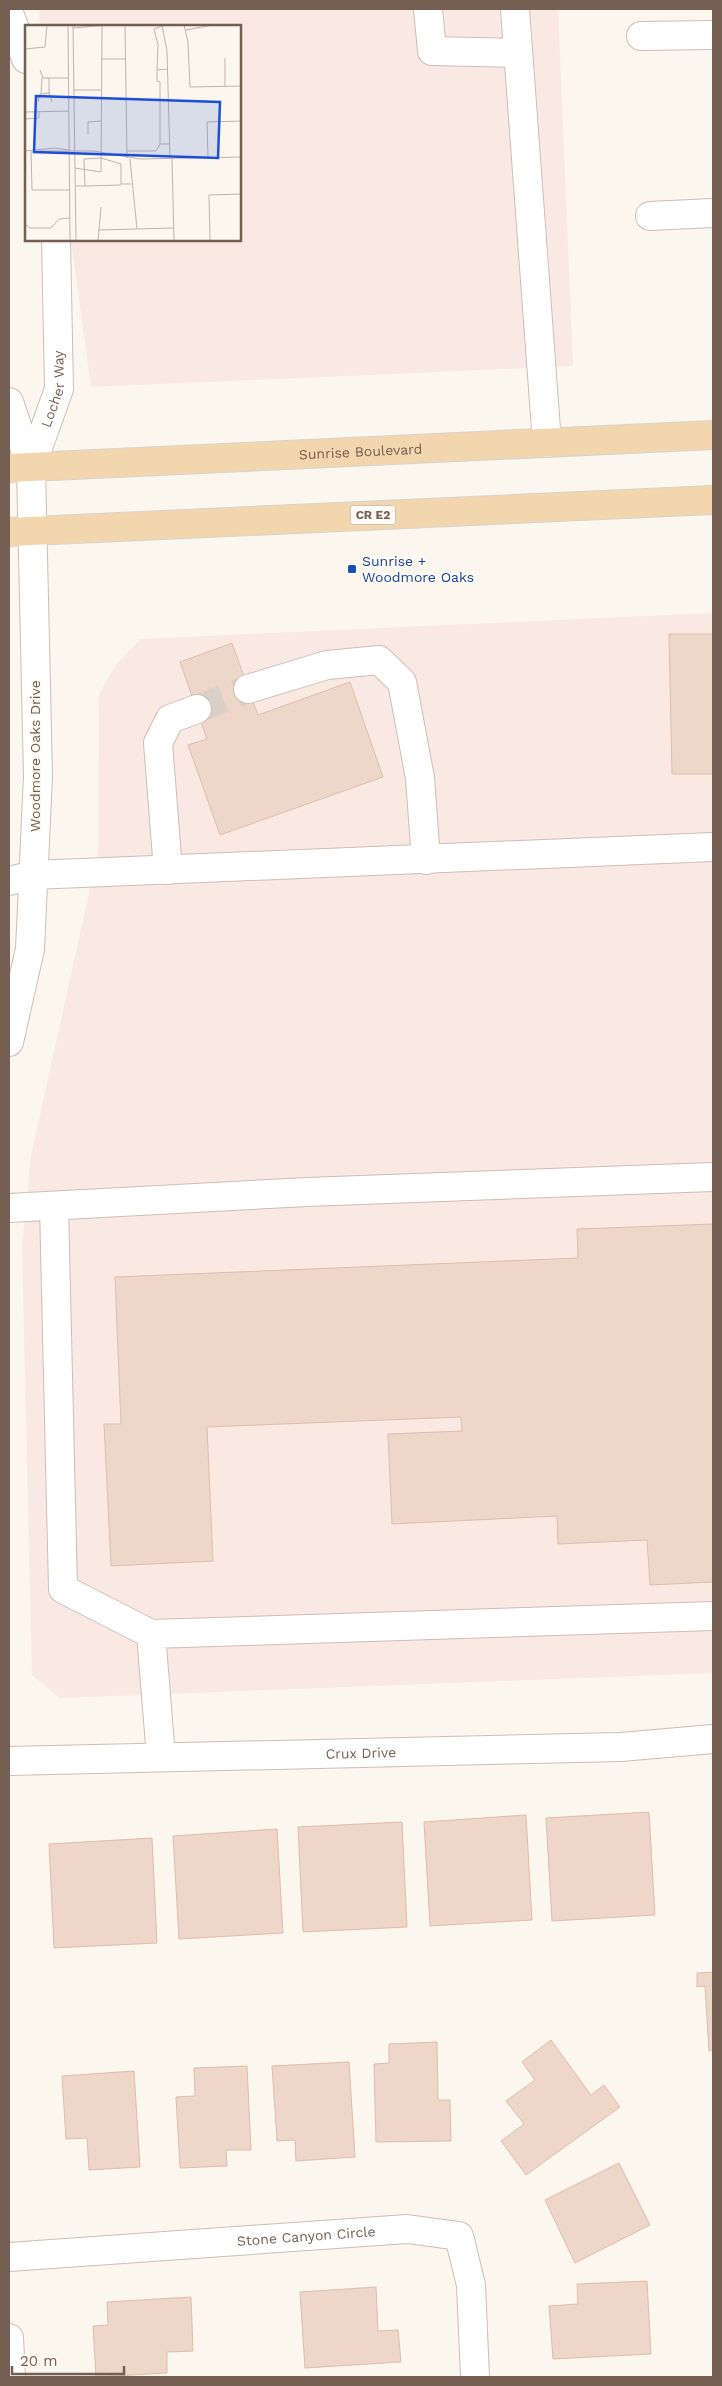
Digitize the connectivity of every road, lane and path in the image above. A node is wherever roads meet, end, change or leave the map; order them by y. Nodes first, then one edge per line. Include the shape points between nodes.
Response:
1 (428, 9) edge
2 (515, 9) edge
3 (9, 13) edge
4 (713, 35) edge
5 (641, 36) dead end
6 (518, 53) junction
7 (25, 56) edge
8 (713, 213) edge
9 (650, 216) dead end
10 (56, 241) edge
11 (9, 402) edge
12 (713, 435) edge
13 (547, 443) junction
14 (20, 467) edge
15 (713, 500) edge
16 (21, 531) edge
17 (248, 689) tunnel mouth
18 (196, 710) tunnel mouth
19 (713, 847) edge
20 (426, 860) junction
21 (168, 870) junction
22 (21, 878) edge
23 (9, 1042) edge
24 (713, 1177) edge
25 (54, 1206) junction
26 (9, 1208) edge
27 (713, 1616) edge
28 (151, 1634) junction
29 (713, 1739) edge
30 (162, 1757) junction
31 (9, 1761) edge
32 (9, 2256) edge
33 (9, 2338) edge
34 (11, 2377) edge
35 (476, 2377) edge

1 - 6 street via 432,51
2 - 6 street
3 - 7 street
4 - 5 street
6 - 13 street
8 - 9 street
10 - 14 street, Locher Way via 59,389
11 - 14 street, Locher Way
12 - 13 main road, Sunrise Boulevard
13 - 14 main road, Sunrise Boulevard
14 - 16 street, Woodmore Oaks Drive
15 - 16 main road, CR E2
16 - 22 street, Woodmore Oaks Drive via 38,776
17 - 20 street via 327,665 379,660 402,682 420,778
18 - 21 street via 170,719 158,743
19 - 20 street
20 - 21 street
21 - 22 street
22 - 23 street, Woodmore Oaks Drive via 30,949
24 - 25 street via 307,1192
25 - 26 street
25 - 28 street via 63,1589
27 - 28 street
28 - 30 street
29 - 30 street, Crux Drive via 621,1747
30 - 31 street, Crux Drive
32 - 35 street, Stone Canyon Circle via 407,2229 459,2236 471,2286
33 - 34 street

